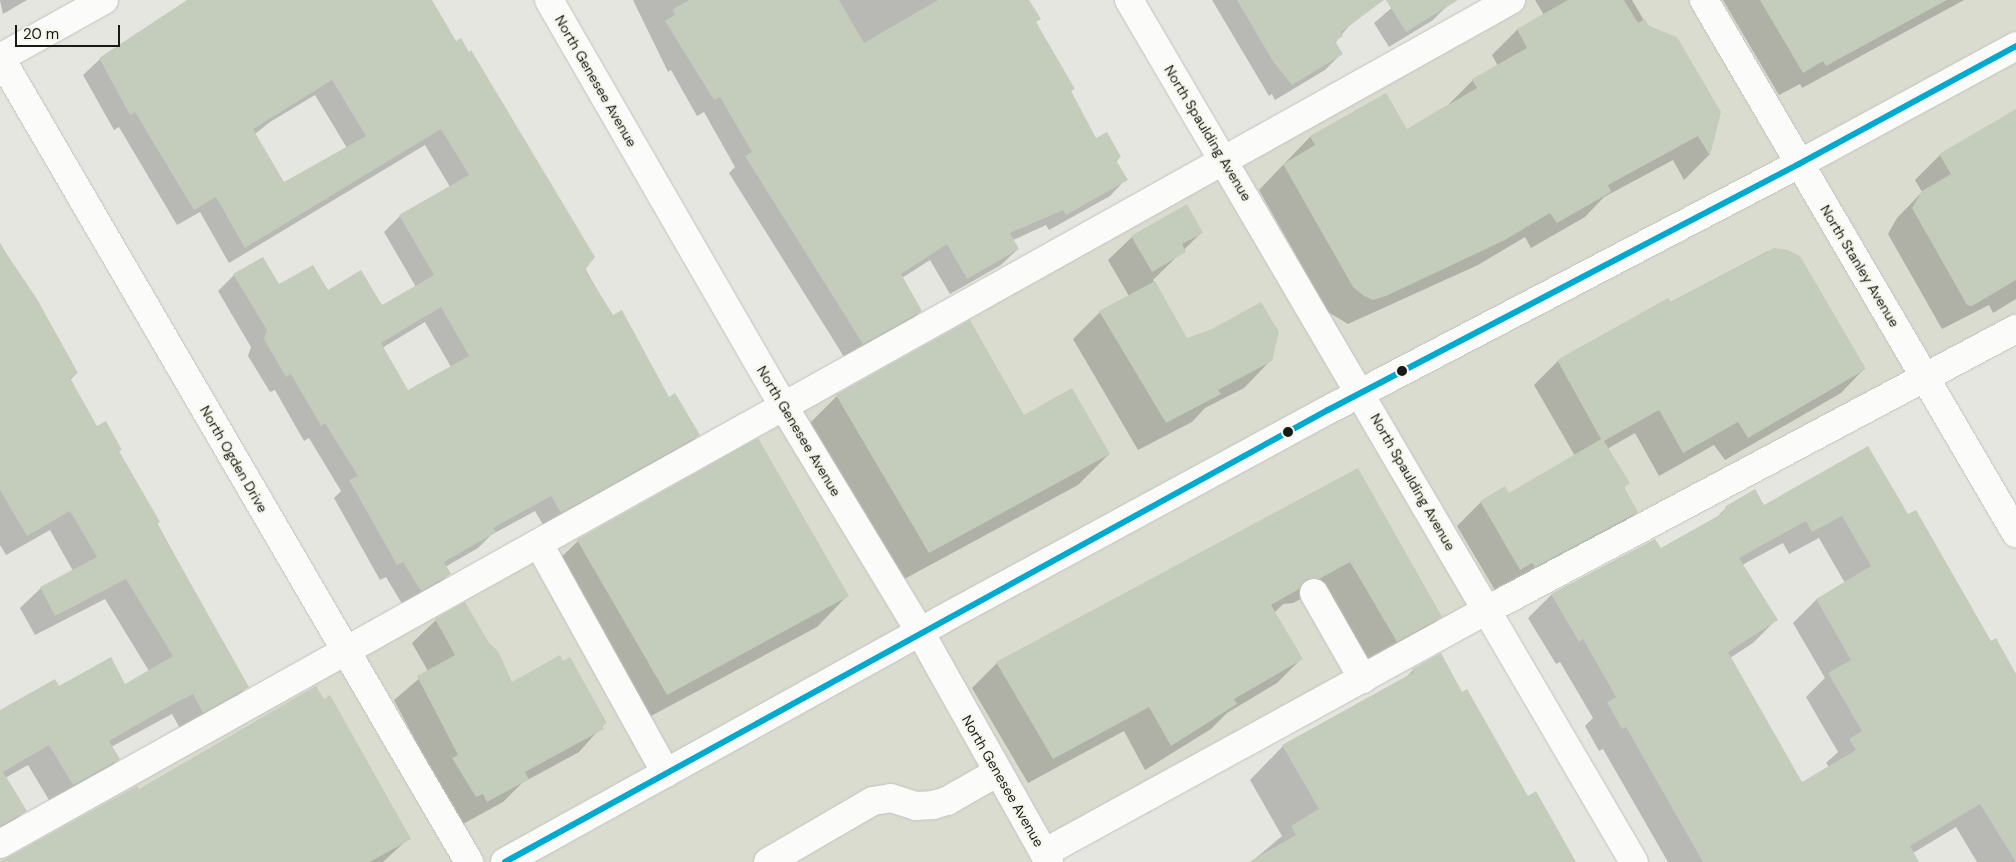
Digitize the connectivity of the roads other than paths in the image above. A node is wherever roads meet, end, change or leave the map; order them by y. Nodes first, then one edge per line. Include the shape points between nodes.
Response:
1 (104, 0) edge
2 (549, 0) edge
3 (1129, 0) edge
4 (1510, 0) edge
5 (1704, 0) edge
6 (2016, 46) edge
7 (0, 57) edge
8 (1223, 158) junction
9 (1799, 164) junction
10 (2016, 329) edge
11 (1926, 378) junction
12 (1361, 393) junction
13 (784, 407) junction
14 (2016, 532) edge
15 (539, 544) junction
16 (1314, 593) dead end
17 (1487, 610) junction
18 (920, 632) junction
19 (346, 652) junction
20 (1363, 678) junction
21 (666, 773) junction
22 (996, 773) junction
23 (0, 844) edge
24 (1047, 858) edge
25 (469, 862) edge
26 (505, 862) edge
27 (768, 862) edge
28 (1634, 862) edge

1 - 7 street
2 - 13 street, North Genesee Avenue
3 - 8 street, North Spaulding Avenue
4 - 8 street
5 - 9 street, North Stanley Avenue
6 - 9 street
7 - 19 street, North Ogden Drive
8 - 12 street, North Spaulding Avenue
8 - 13 street
9 - 11 street, North Stanley Avenue
9 - 12 street
10 - 11 street
11 - 14 street, North Stanley Avenue
11 - 17 street
12 - 17 street, North Spaulding Avenue
12 - 18 street
13 - 15 street
13 - 18 street, North Genesee Avenue
15 - 19 street
15 - 21 street
16 - 20 street
17 - 20 street
17 - 28 street, North Spaulding Avenue
18 - 21 street
18 - 22 street, North Genesee Avenue
19 - 23 street
19 - 25 street, North Ogden Drive
20 - 24 street
21 - 26 street
22 - 24 street, North Genesee Avenue
22 - 27 street via 947,801 933,805 916,806 891,798 872,801

